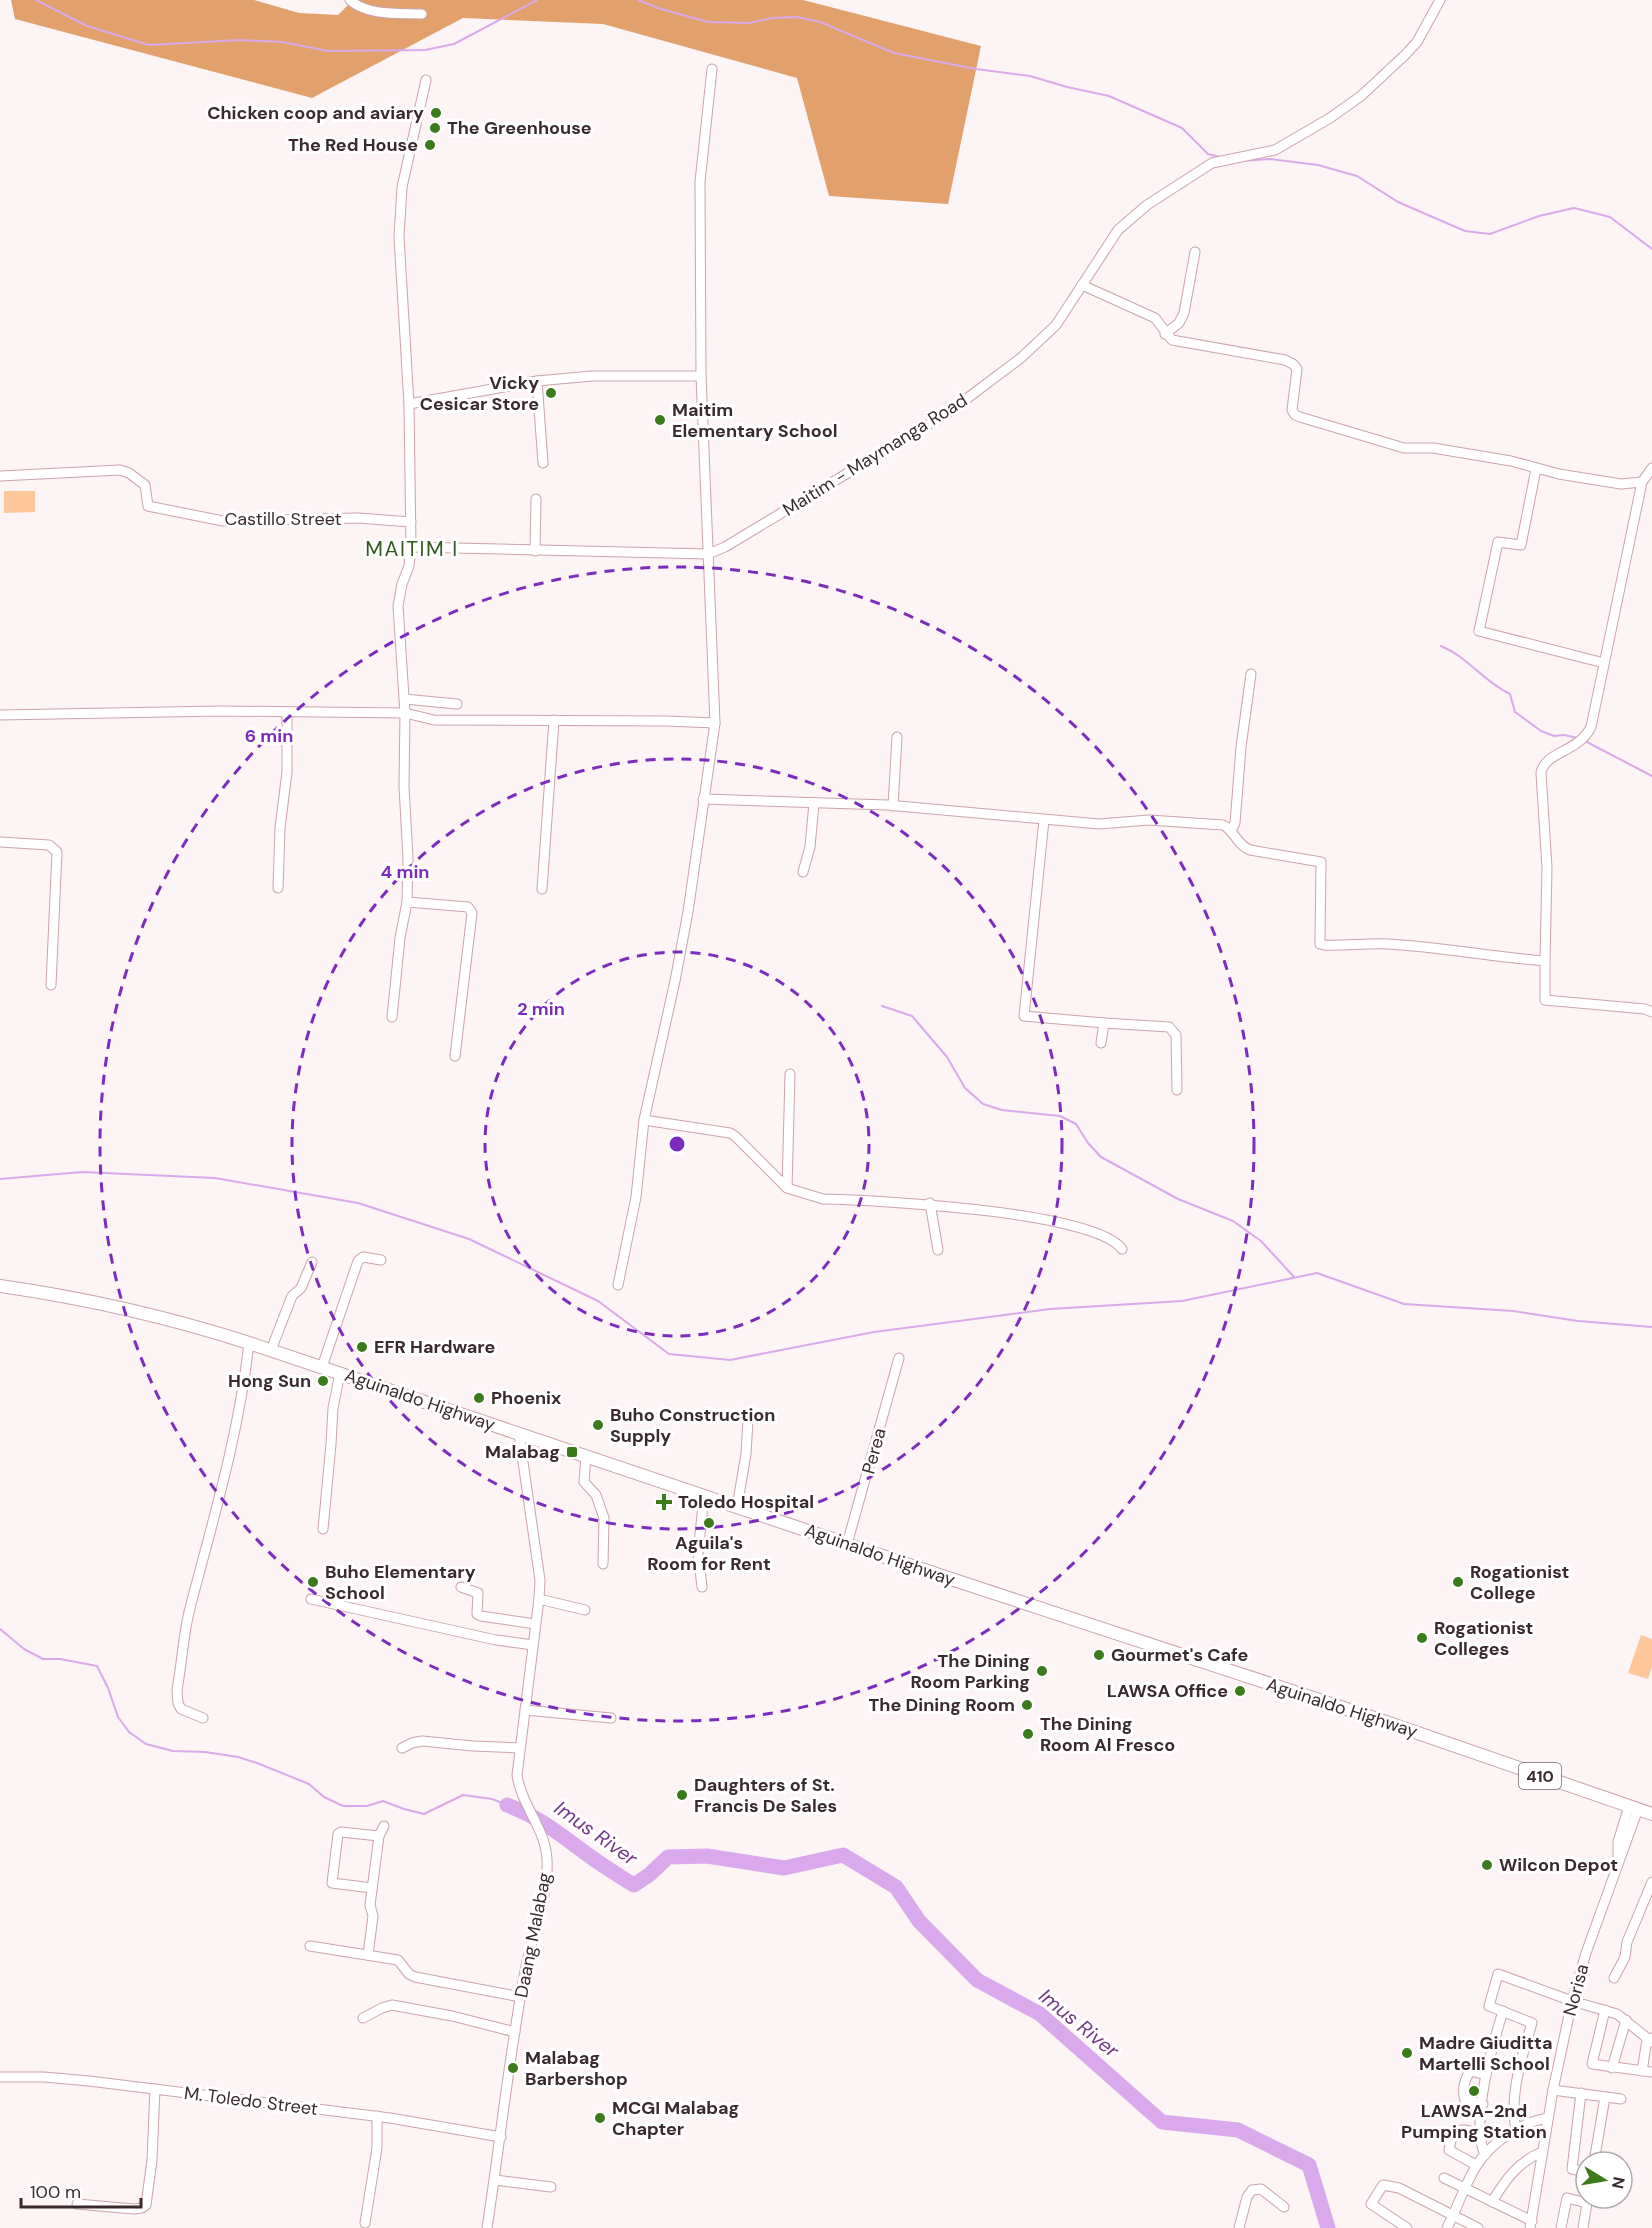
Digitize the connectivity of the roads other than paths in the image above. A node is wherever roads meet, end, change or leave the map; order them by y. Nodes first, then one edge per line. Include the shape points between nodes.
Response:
1 (350, 0) edge
2 (1440, 0) edge
3 (422, 14) dead end
4 (712, 69) dead end
5 (426, 80) dead end
6 (1195, 252) dead end
7 (1082, 285) junction
8 (1165, 334) junction
9 (701, 376) junction
10 (537, 381) junction
11 (409, 404) junction
12 (543, 463) dead end
13 (1652, 468) edge
14 (1536, 469) junction
15 (0, 476) edge
16 (1642, 482) junction
17 (536, 499) dead end
18 (411, 522) junction
19 (411, 547) junction
20 (535, 551) junction
21 (708, 554) junction
22 (1604, 663) junction
23 (1251, 674) dead end
24 (404, 699) junction
25 (457, 704) dead end
26 (287, 712) junction
27 (405, 713) junction
28 (0, 716) edge
29 (554, 720) junction
30 (714, 723) junction
31 (897, 737) dead end
32 (703, 799) junction
33 (814, 803) junction
34 (893, 806) junction
35 (1044, 820) junction
36 (1231, 831) junction
37 (0, 842) edge
38 (803, 872) dead end
39 (279, 888) dead end
40 (542, 889) dead end
41 (407, 902) junction
42 (1545, 961) junction
43 (51, 985) dead end
44 (1652, 1012) edge
45 (392, 1017) dead end
46 (1104, 1023) junction
47 (1101, 1043) dead end
48 (455, 1056) dead end
49 (790, 1074) dead end
50 (1177, 1090) dead end
51 (644, 1120) junction
52 (787, 1188) junction
53 (930, 1203) junction
54 (1122, 1249) dead end
55 (938, 1250) dead end
56 (381, 1260) dead end
57 (312, 1262) dead end
58 (618, 1285) dead end
59 (0, 1286) edge
60 (249, 1343) junction
61 (272, 1350) junction
62 (899, 1358) dead end
63 (322, 1367) junction
64 (340, 1373) junction
65 (748, 1420) dead end
66 (519, 1434) junction
67 (586, 1456) junction
68 (704, 1496) junction
69 (737, 1507) junction
70 (323, 1529) dead end
71 (847, 1544) junction
72 (603, 1564) dead end
73 (461, 1587) dead end
74 (702, 1587) dead end
75 (311, 1599) dead end
76 (539, 1599) junction
77 (585, 1610) dead end
78 (535, 1624) junction
79 (533, 1645) junction
80 (525, 1710) junction
81 (203, 1718) dead end
82 (611, 1718) dead end
83 (402, 1748) dead end
84 (520, 1748) junction
85 (1634, 1808) junction
86 (1652, 1814) edge
87 (384, 1826) dead end
88 (379, 1836) junction
89 (1652, 1882) edge
90 (372, 1888) junction
91 (310, 1946) dead end
92 (368, 1955) junction
93 (1614, 1978) dead end
94 (521, 1997) junction
95 (1572, 2001) junction
96 (1605, 2010) junction
97 (1503, 2011) junction
98 (363, 2018) dead end
99 (1626, 2020) junction
100 (515, 2032) junction
101 (1650, 2040) edge
102 (1612, 2068) junction
103 (1647, 2072) edge
104 (1486, 2075) junction
105 (0, 2077) edge
106 (155, 2089) junction
107 (1552, 2090) junction
108 (1581, 2093) junction
109 (1605, 2097) junction
110 (1621, 2099) dead end
111 (1483, 2104) junction
112 (377, 2116) junction
113 (1548, 2118) junction
114 (1516, 2130) junction
115 (1479, 2133) junction
116 (501, 2137) junction
117 (1574, 2150) edge
118 (1596, 2150) edge
119 (1542, 2152) junction
120 (1574, 2152) edge
121 (1485, 2155) junction
122 (1476, 2165) junction
123 (1574, 2169) edge
124 (1444, 2178) dead end
125 (495, 2180) junction
126 (551, 2187) dead end
127 (1464, 2188) junction
128 (1492, 2202) junction
129 (77, 2204) dead end
130 (1284, 2207) dead end
131 (1454, 2215) junction
132 (365, 2223) dead end
133 (1531, 2225) edge
134 (487, 2228) edge
135 (1239, 2228) edge
136 (1407, 2228) edge
137 (1447, 2228) edge
138 (1478, 2228) edge
139 (1562, 2228) edge
140 (1583, 2228) edge

1 - 3 street via 357,6 386,12
2 - 7 street, Maitim - Maymanga Road via 1417,42 1361,96 1275,150 1212,163 1147,205 1118,230
4 - 9 street via 699,182
5 - 11 street via 402,187 399,237
6 - 8 street via 1182,318
7 - 8 street via 1155,318
7 - 21 street, Maitim - Maymanga Road via 1056,324 1022,357 949,412
8 - 14 street via 1177,342 1293,364 1297,369 1292,410 1300,417 1404,448 1433,448
9 - 10 street via 592,376
9 - 21 street
10 - 11 street
10 - 12 street
11 - 18 street
13 - 16 street
14 - 16 street via 1621,484
14 - 22 street via 1521,545 1498,542 1479,631
15 - 18 street, Castillo Street via 120,471 145,485 147,506 223,521 358,518
16 - 22 street
17 - 20 street
18 - 19 street
19 - 20 street, Maitim - Maymanga Road
19 - 24 street via 398,606
20 - 21 street, Maitim - Maymanga Road
21 - 30 street
22 - 42 street via 1591,727 1585,738 1546,760 1541,773 1547,868
23 - 36 street
24 - 25 street
24 - 27 street
26 - 27 street
26 - 28 street
26 - 39 street
27 - 29 street via 434,720
27 - 41 street
29 - 30 street
29 - 40 street
30 - 32 street
31 - 34 street
32 - 33 street
32 - 51 street via 680,958
33 - 34 street
33 - 38 street
34 - 35 street
35 - 36 street via 1099,824 1149,820 1223,825
35 - 46 street via 1024,1016
36 - 42 street via 1250,850 1321,862 1320,944 1391,944
37 - 43 street via 49,845 57,852
41 - 45 street
41 - 48 street via 458,905 468,907 472,914
42 - 44 street via 1545,1000
46 - 47 street
46 - 50 street via 1173,1030
49 - 52 street
51 - 52 street via 730,1133
51 - 58 street via 636,1197
52 - 53 street via 823,1199
53 - 54 street via 1054,1222 1113,1241
53 - 55 street
56 - 63 street via 363,1257 358,1261
57 - 61 street via 301,1288 292,1296
59 - 60 main road, Aguinaldo Highway / 410 via 109,1306
60 - 61 main road, Aguinaldo Highway / 410
60 - 81 street via 224,1484 190,1610 177,1690 181,1709
61 - 63 main road, Aguinaldo Highway / 410
62 - 71 street, Perea
63 - 64 main road, Aguinaldo Highway / 410
64 - 66 main road, Aguinaldo Highway / 410
64 - 70 street via 333,1408
65 - 69 street
66 - 67 main road, Aguinaldo Highway / 410
66 - 76 street, Daang Malabag via 538,1560
67 - 68 main road, Aguinaldo Highway / 410
67 - 72 street via 584,1482 596,1495 605,1526
68 - 69 main road, Aguinaldo Highway / 410
68 - 74 street via 698,1553
69 - 71 main road, Aguinaldo Highway / 410
71 - 85 main road, Aguinaldo Highway / 410
73 - 78 street via 478,1593 477,1614
75 - 79 street
76 - 77 street
76 - 78 street, Daang Malabag
78 - 79 street, Daang Malabag
79 - 80 street, Daang Malabag
80 - 82 street
80 - 84 street, Daang Malabag
83 - 84 street via 422,1741
84 - 94 street, Daang Malabag via 519,1787 546,1845 547,1875
85 - 86 main road, Aguinaldo Highway / 410
85 - 95 street, Norisa via 1618,1842 1618,1863
87 - 88 street
88 - 90 street
88 - 90 street via 338,1834 332,1882
89 - 93 street
90 - 92 street
91 - 92 street
92 - 94 street via 398,1960 415,1977
94 - 100 street, Daang Malabag
95 - 96 street
95 - 97 street via 1498,1974 1489,2006
95 - 107 street, Norisa
96 - 99 street
96 - 102 street via 1592,2064
97 - 104 street
97 - 114 street via 1532,2023 1515,2094
98 - 100 street via 392,2005
99 - 101 street
99 - 102 street
100 - 116 street, Daang Malabag
101 - 103 street
102 - 103 street
104 - 111 street
104 - 111 street via 1470,2071 1463,2095 1465,2100
105 - 106 street, M. Toledo Street via 69,2079
106 - 112 street, M. Toledo Street
106 - 129 street via 146,2205 134,2209
107 - 108 street
107 - 113 street, Norisa
108 - 109 street
108 - 117 street
109 - 110 street
109 - 118 street
111 - 115 street
112 - 116 street, M. Toledo Street
112 - 132 street via 377,2148
113 - 114 street
113 - 119 street, Norisa
114 - 121 street
115 - 121 street
115 - 122 street via 1453,2131 1450,2139 1449,2150
116 - 125 street, Daang Malabag
119 - 128 street via 1516,2168
119 - 133 street, Norisa
120 - 123 street
121 - 122 street
122 - 127 street
124 - 127 street
125 - 126 street
125 - 134 street, Daang Malabag
127 - 128 street
127 - 131 street
128 - 133 street
130 - 135 street via 1262,2189 1252,2190
131 - 136 street via 1399,2188 1383,2185 1371,2204
131 - 137 street
131 - 138 street
139 - 140 street via 1567,2198 1587,2203

